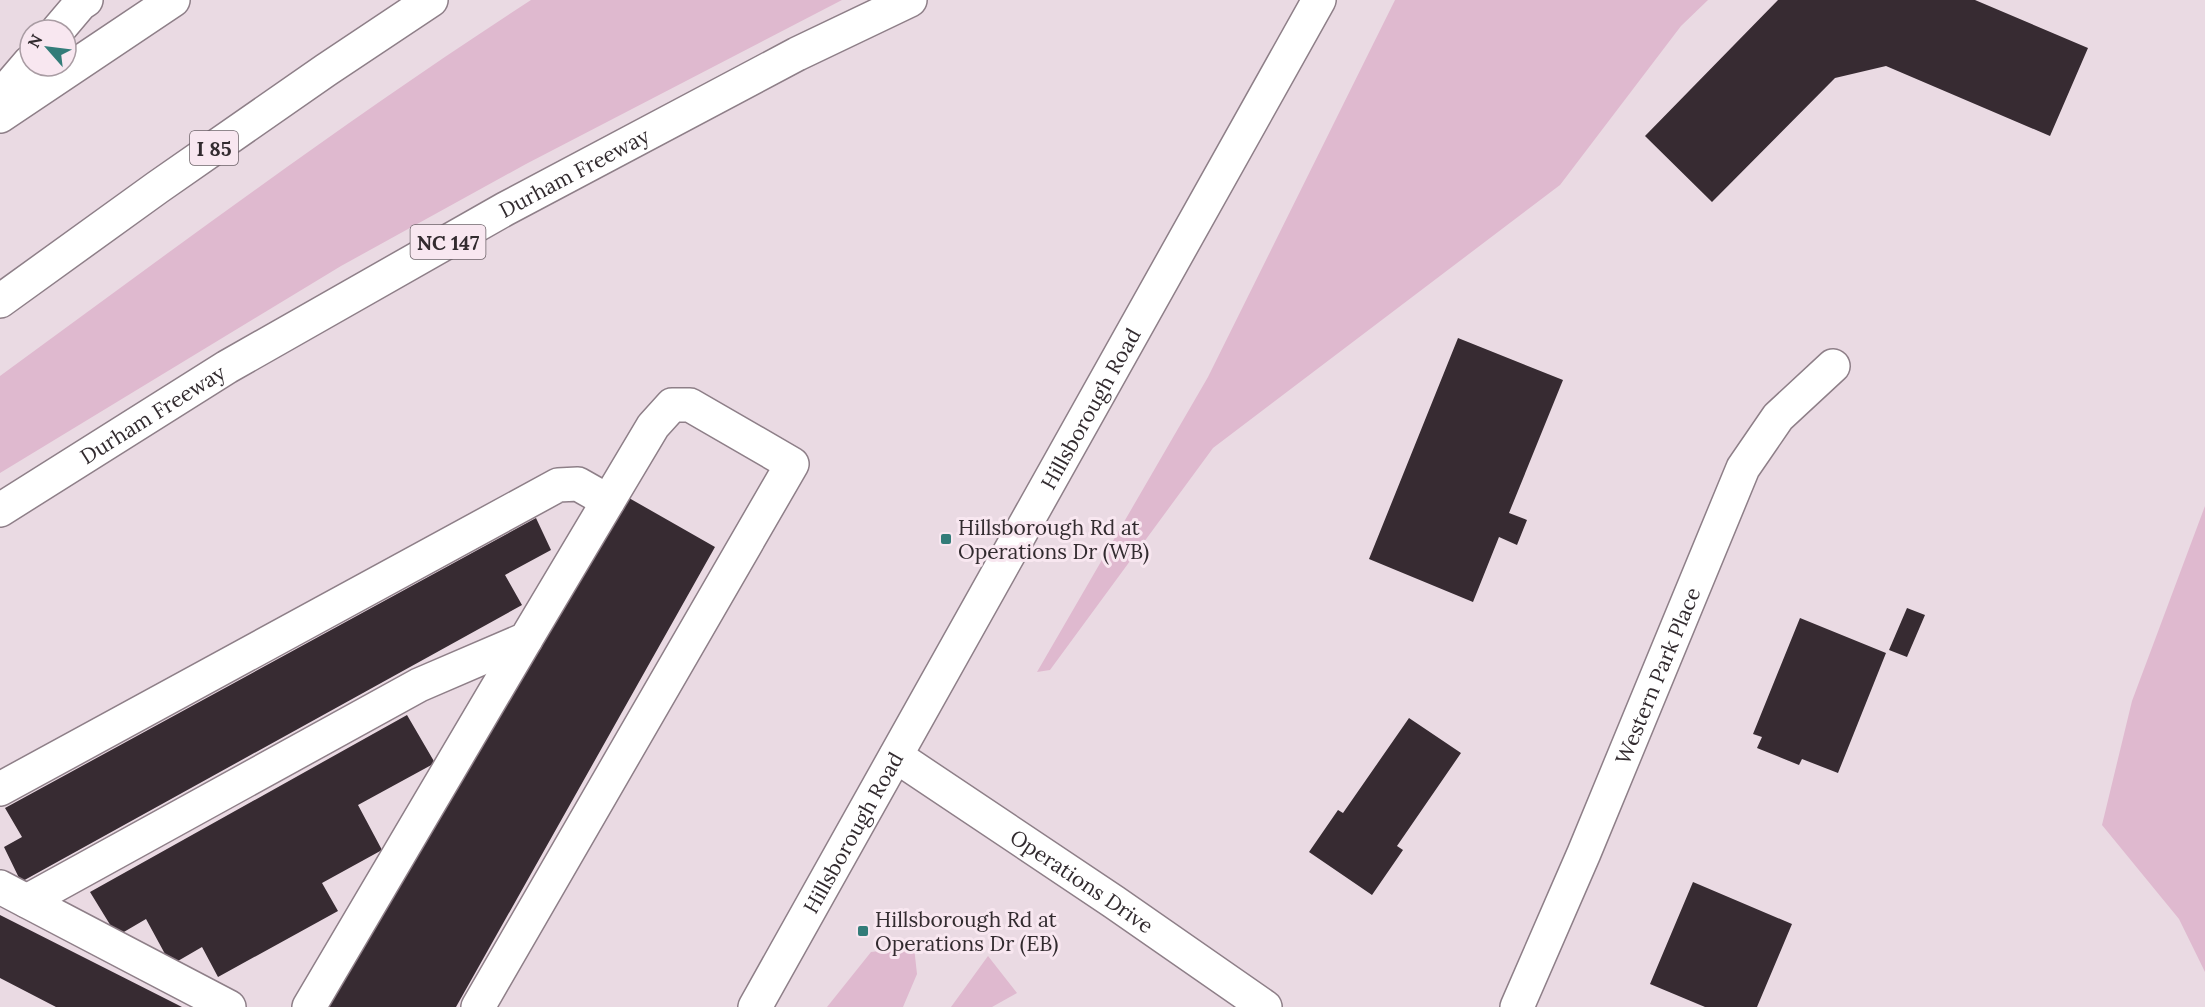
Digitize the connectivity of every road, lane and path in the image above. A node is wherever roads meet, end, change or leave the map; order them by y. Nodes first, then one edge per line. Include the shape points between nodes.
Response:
1 (86, 0) edge
2 (173, 0) edge
3 (431, 0) edge
4 (910, 0) edge
5 (1319, 0) edge
6 (69, 18) edge
7 (18, 76) edge
8 (0, 97) edge
9 (0, 116) edge
10 (0, 301) edge
11 (1833, 366) dead end
12 (608, 501) junction
13 (0, 510) edge
14 (526, 639) junction
15 (896, 756) junction
16 (0, 789) edge
17 (14, 894) edge
18 (229, 1007) edge
19 (309, 1007) edge
20 (478, 1007) edge
21 (755, 1007) edge
22 (1265, 1007) edge
23 (1517, 1007) edge

1 - 6 main road
2 - 9 main road
3 - 10 main road, I 85
4 - 13 main road, Durham Freeway / NC 147 via 797,54 505,209 227,367
5 - 15 main road, Hillsborough Road
7 - 8 main road
11 - 23 main road, Western Park Place via 1778,417 1743,468
12 - 14 main road
12 - 16 main road via 578,484 558,485
12 - 20 main road via 652,426 672,405 690,405 792,465
14 - 17 main road via 419,685
14 - 19 main road
15 - 21 main road, Hillsborough Road
15 - 22 main road, Operations Drive
17 - 18 main road

